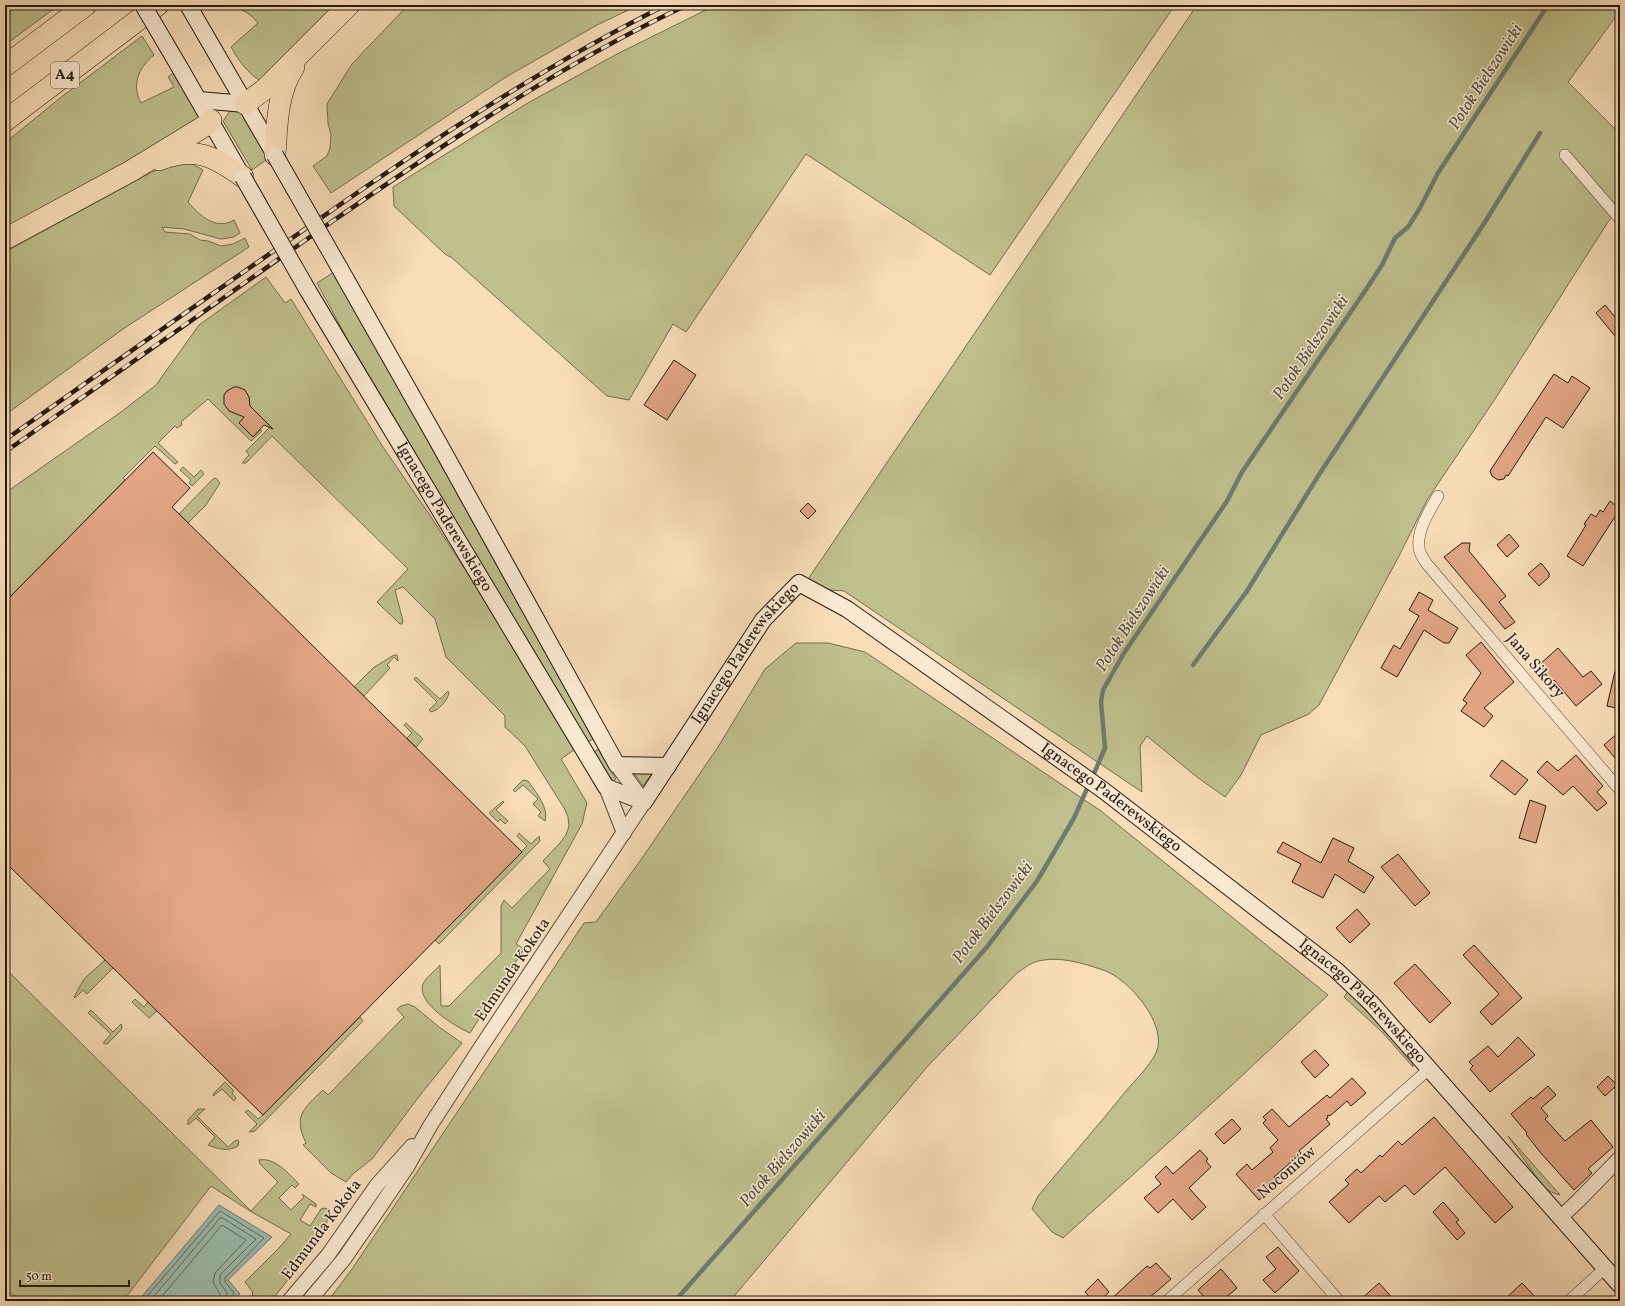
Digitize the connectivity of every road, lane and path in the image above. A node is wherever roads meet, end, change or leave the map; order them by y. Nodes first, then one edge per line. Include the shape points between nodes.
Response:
1 (86, 5) edge
2 (144, 5) edge
3 (158, 5) edge
4 (188, 5) edge
5 (349, 5) edge
6 (307, 47) junction
7 (5, 66) edge
8 (232, 81) junction
9 (199, 100) junction
10 (222, 102) junction
11 (245, 104) junction
12 (210, 120) junction
13 (5, 121) edge
14 (275, 155) junction
15 (1564, 155) dead end
16 (131, 171) junction
17 (243, 177) junction
18 (1620, 219) edge
19 (5, 239) edge
20 (1438, 496) dead end
21 (617, 765) junction
22 (668, 766) junction
23 (606, 787) junction
24 (1620, 790) edge
25 (644, 802) junction
26 (624, 833) junction
27 (1429, 1069) junction
28 (430, 1126) junction
29 (1620, 1158) edge
30 (1264, 1214) junction
31 (1560, 1218) junction
32 (1605, 1268) junction
33 (1620, 1285) edge
34 (289, 1301) edge
35 (309, 1301) edge
36 (1167, 1301) edge
37 (1339, 1301) edge
38 (1569, 1301) edge

1 - 7 highway
2 - 9 main road, Ignacego Paderewskiego, bridge
3 - 13 highway, A4
4 - 8 main road, Ignacego Paderewskiego
5 - 6 highway
6 - 11 highway via 265,89
6 - 14 highway via 289,74 280,99
8 - 10 main road
8 - 11 main road, Ignacego Paderewskiego
9 - 10 main road
9 - 12 main road, Ignacego Paderewskiego
10 - 11 main road
10 - 12 main road
11 - 14 main road, Ignacego Paderewskiego
12 - 16 highway via 208,124
12 - 17 main road, Ignacego Paderewskiego
14 - 21 main road, Ignacego Paderewskiego, bridge
15 - 18 street
16 - 17 highway via 175,155 189,153 227,165
16 - 19 highway
17 - 23 main road, Ignacego Paderewskiego, bridge via 307,289
20 - 24 street, Jana Sikory via 1424,520 1419,541 1420,551 1426,563
21 - 22 main road
21 - 25 street
22 - 25 main road, Ignacego Paderewskiego
22 - 27 main road, Ignacego Paderewskiego via 763,620 799,582 847,609 1103,790 1336,970 1371,1003
23 - 25 main road
23 - 26 street
25 - 26 street, Ignacego Paderewskiego
26 - 28 street, Edmunda Kokota
27 - 30 street, Noconiów
27 - 31 main road, Ignacego Paderewskiego
28 - 34 street, Edmunda Kokota via 377,1186 328,1254
28 - 35 street, Edmunda Kokota via 407,1167 365,1229
29 - 31 street
30 - 36 street, Noconiów
30 - 37 street
31 - 32 main road, Ignacego Paderewskiego
32 - 33 main road, Ignacego Paderewskiego
32 - 38 street

